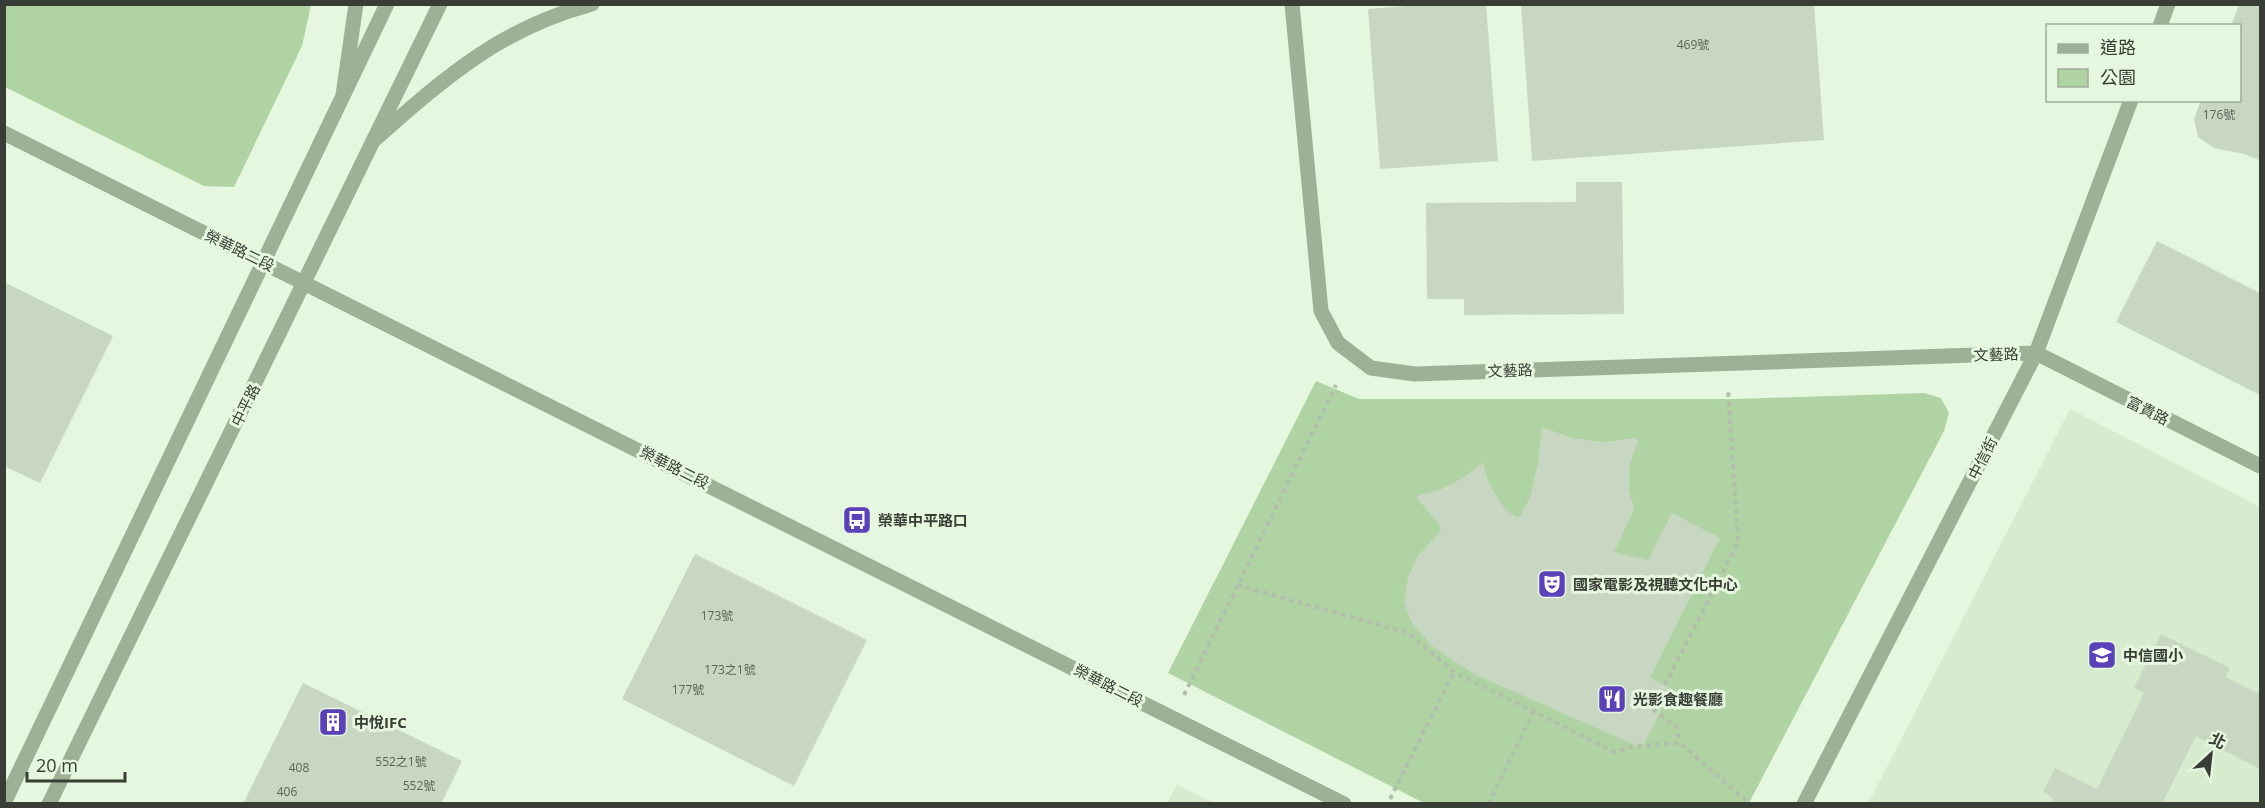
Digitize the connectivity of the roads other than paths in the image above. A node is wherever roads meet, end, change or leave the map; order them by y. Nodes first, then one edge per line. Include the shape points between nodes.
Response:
1 (356, 4) edge
2 (387, 4) edge
3 (440, 4) edge
4 (592, 4) edge
5 (1292, 4) edge
6 (2168, 4) edge
7 (2161, 24) edge
8 (343, 95) junction
9 (2131, 102) edge
10 (4, 133) edge
11 (373, 141) junction
12 (263, 261) junction
13 (305, 283) junction
14 (2036, 353) junction
15 (2260, 466) edge
16 (4, 803) edge
17 (49, 804) edge
18 (1344, 804) edge
19 (1804, 804) edge

1 - 8 street
2 - 8 street
3 - 11 street, 中平路
4 - 11 street via 556,14 488,47
5 - 14 street, 文藝路 via 1321,311 1338,343 1371,368 1415,374
6 - 7 street
8 - 12 street
9 - 14 street, 中信街
10 - 12 street, 榮華路二段
11 - 13 street, 中平路
12 - 13 street, 榮華路二段
12 - 16 street
13 - 17 street, 中平路
13 - 18 street, 榮華路二段
14 - 15 street, 富貴路
14 - 19 street, 中信街

